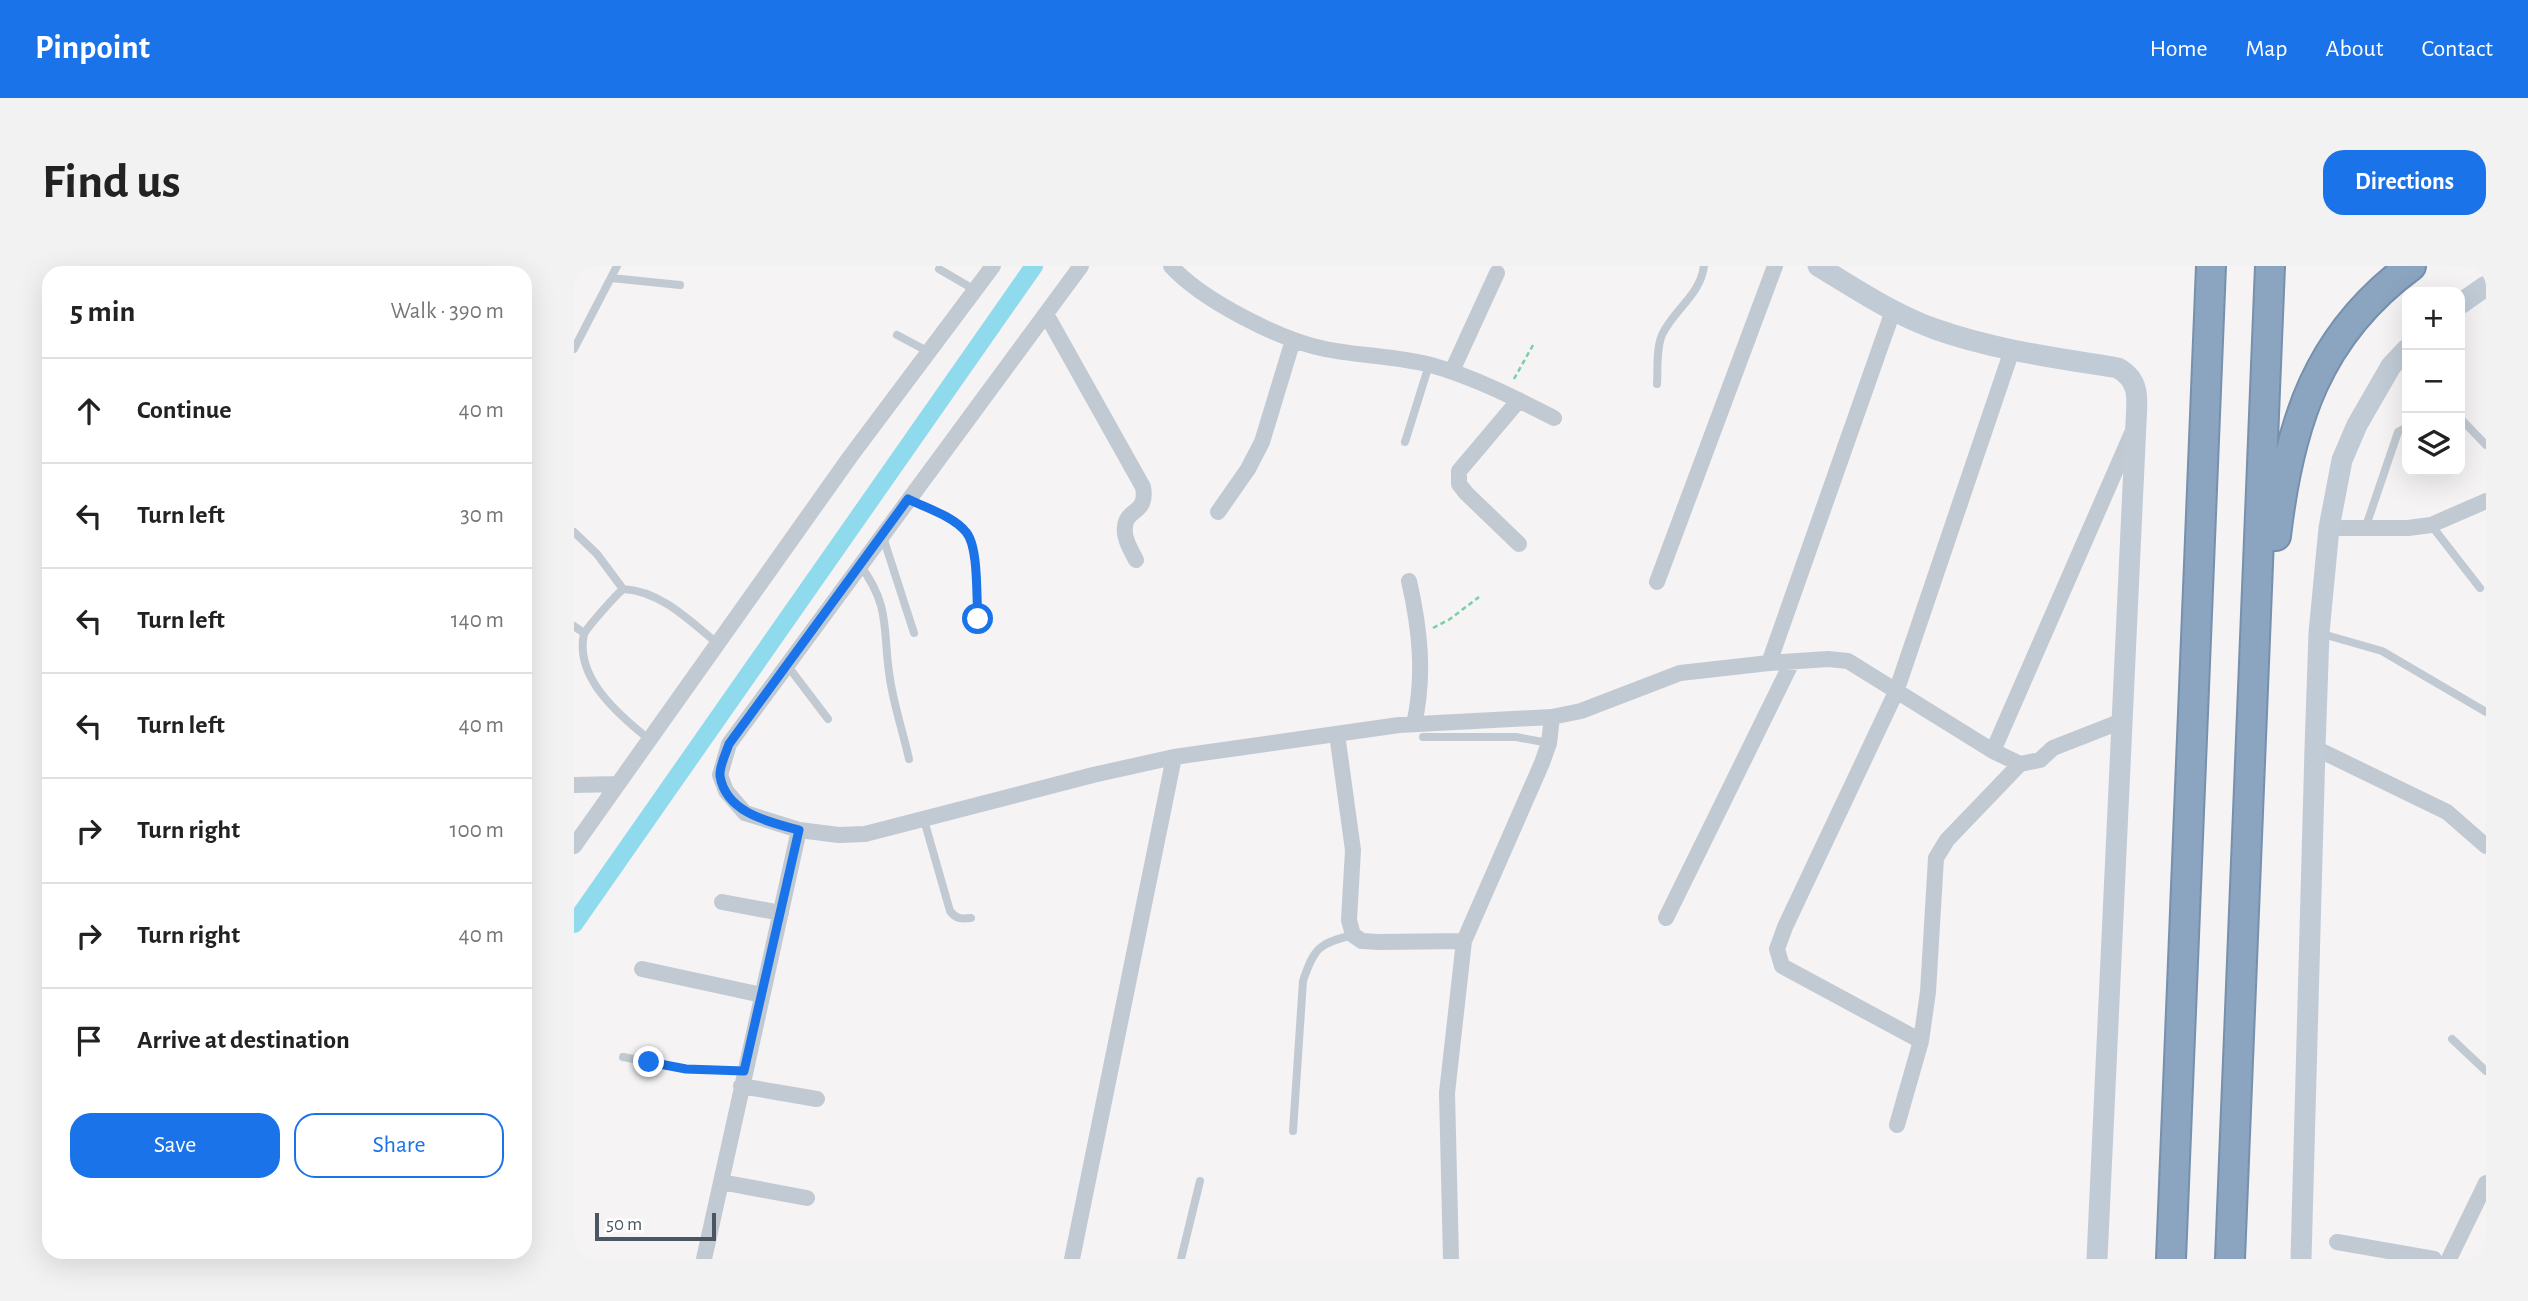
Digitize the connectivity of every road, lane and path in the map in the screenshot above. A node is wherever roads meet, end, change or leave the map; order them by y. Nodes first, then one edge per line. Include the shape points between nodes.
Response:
1 (617, 266) edge
2 (993, 266) edge
3 (1081, 266) edge
4 (1171, 266) edge
5 (1704, 266) edge
6 (1775, 266) edge
7 (1818, 266) edge
8 (2211, 266) edge
9 (2270, 266) edge
10 (2411, 266) edge
11 (939, 269) dead end
12 (1497, 273) dead end
13 (611, 278) junction
14 (680, 285) dead end
15 (2486, 286) edge
16 (975, 290) junction
17 (2465, 301) edge
18 (1893, 312) junction
19 (1045, 313) junction
20 (897, 335) dead end
21 (1293, 340) junction
22 (1533, 345) dead end
23 (574, 349) edge
24 (2012, 350) junction
25 (2406, 350) edge
26 (929, 352) junction
27 (1429, 365) junction
28 (1452, 372) junction
29 (1657, 384) dead end
30 (1512, 397) junction
31 (1554, 418) dead end
32 (2465, 423) edge
33 (2136, 424) junction
34 (2402, 430) edge
35 (1405, 442) dead end
36 (2486, 445) edge
37 (908, 499) junction
38 (2486, 501) edge
39 (1218, 512) dead end
40 (2431, 525) junction
41 (2329, 528) junction
42 (2365, 530) junction
43 (574, 532) edge
44 (882, 535) junction
45 (1519, 544) dead end
46 (1136, 560) dead end
47 (860, 565) junction
48 (1409, 581) dead end
49 (1657, 583) dead end
50 (2480, 588) dead end
51 (623, 589) junction
52 (1479, 597) dead end
53 (978, 619) dead end
54 (574, 626) edge
55 (584, 633) junction
56 (914, 633) dead end
57 (2319, 633) junction
58 (1418, 636) junction
59 (718, 644) junction
60 (1793, 662) junction
61 (1769, 663) junction
62 (787, 665) junction
63 (1896, 692) junction
64 (2486, 712) edge
65 (1552, 717) junction
66 (828, 719) dead end
67 (2122, 721) junction
68 (1419, 731) junction
69 (1337, 734) junction
70 (2251, 736) junction
71 (650, 740) junction
72 (1549, 743) junction
73 (2315, 748) junction
74 (1993, 751) junction
75 (1174, 757) junction
76 (909, 759) dead end
77 (2020, 764) junction
78 (618, 784) junction
79 (574, 785) edge
80 (924, 820) junction
81 (799, 830) junction
82 (574, 846) edge
83 (2486, 846) edge
84 (722, 902) dead end
85 (781, 913) junction
86 (971, 918) dead end
87 (1666, 918) dead end
88 (1353, 935) junction
89 (1464, 941) junction
90 (642, 970) dead end
91 (762, 995) junction
92 (2452, 1040) dead end
93 (1921, 1041) junction
94 (623, 1057) dead end
95 (2486, 1071) edge
96 (743, 1079) junction
97 (817, 1099) dead end
98 (1897, 1125) dead end
99 (1293, 1131) dead end
100 (1200, 1181) dead end
101 (721, 1182) junction
102 (2486, 1183) edge
103 (807, 1198) dead end
104 (2337, 1242) dead end
105 (704, 1259) edge
106 (1072, 1259) edge
107 (1181, 1259) edge
108 (1451, 1259) edge
109 (2097, 1259) edge
110 (2171, 1259) edge
111 (2230, 1259) edge
112 (2301, 1259) edge
113 (2434, 1259) edge
114 (2449, 1259) edge

1 - 13 lane
2 - 16 street
3 - 19 street
4 - 21 street via 1210,297
5 - 29 lane via 1698,289 1662,334
6 - 49 street
7 - 18 main road
8 - 110 highway
9 - 70 highway
10 - 70 highway via 2368,302 2349,325 2314,380 2302,410 2279,510
11 - 16 lane
12 - 28 street
13 - 14 lane
13 - 23 lane
15 - 17 main road
16 - 26 street
18 - 24 main road via 1936,330
18 - 61 street
19 - 37 street
19 - 46 street via 1143,487 1142,507 1124,527
20 - 26 lane
21 - 27 street
21 - 39 street via 1262,442
22 - 30 path
24 - 33 main road via 2118,368 2130,375 2135,386
24 - 63 street
25 - 41 main road via 2391,366 2357,425 2342,460
26 - 59 street
27 - 28 street
27 - 35 lane
28 - 30 street
30 - 31 street
30 - 45 street via 1459,471 1459,484
32 - 36 lane
33 - 67 main road
33 - 74 street
34 - 42 lane
37 - 44 street
37 - 53 lane via 968,534
38 - 40 street
40 - 42 street
40 - 50 lane
41 - 42 street
41 - 57 main road
43 - 51 lane
44 - 47 street
44 - 56 lane
47 - 62 street
47 - 76 lane via 873,582 884,612 890,679
48 - 58 street
51 - 55 lane
51 - 59 lane via 646,593 671,606
52 - 58 path
54 - 55 lane
55 - 71 lane via 582,667 587,682
57 - 64 lane via 2382,651
57 - 73 main road
58 - 68 street
59 - 71 street
60 - 61 street
60 - 63 street via 1848,661
60 - 87 street
61 - 65 street via 1680,673 1581,711
62 - 66 lane
62 - 81 street via 729,744 720,775 726,791 745,813
63 - 74 street
63 - 93 street via 1777,950 1782,966 1797,976
65 - 68 street
65 - 72 street
67 - 77 street via 2053,748 2040,760
67 - 109 main road
68 - 69 street
68 - 72 lane
69 - 75 street
69 - 88 street via 1353,850 1349,920
70 - 111 highway
71 - 78 street
72 - 89 street
73 - 83 street via 2447,812
73 - 112 main road
74 - 77 street
75 - 80 street
75 - 106 street
77 - 93 street via 1947,840 1936,858
78 - 79 street
78 - 82 street
80 - 81 street via 865,834
80 - 86 lane via 950,911 955,917
81 - 85 street
84 - 85 street
85 - 91 street
88 - 89 street via 1379,942
88 - 99 lane via 1319,947 1303,981
89 - 108 street via 1447,1093
90 - 91 street
91 - 96 street
92 - 95 lane
93 - 98 street
94 - 96 lane
96 - 97 street
96 - 101 street
100 - 107 lane
101 - 103 street
101 - 105 street
102 - 114 street
104 - 113 street

